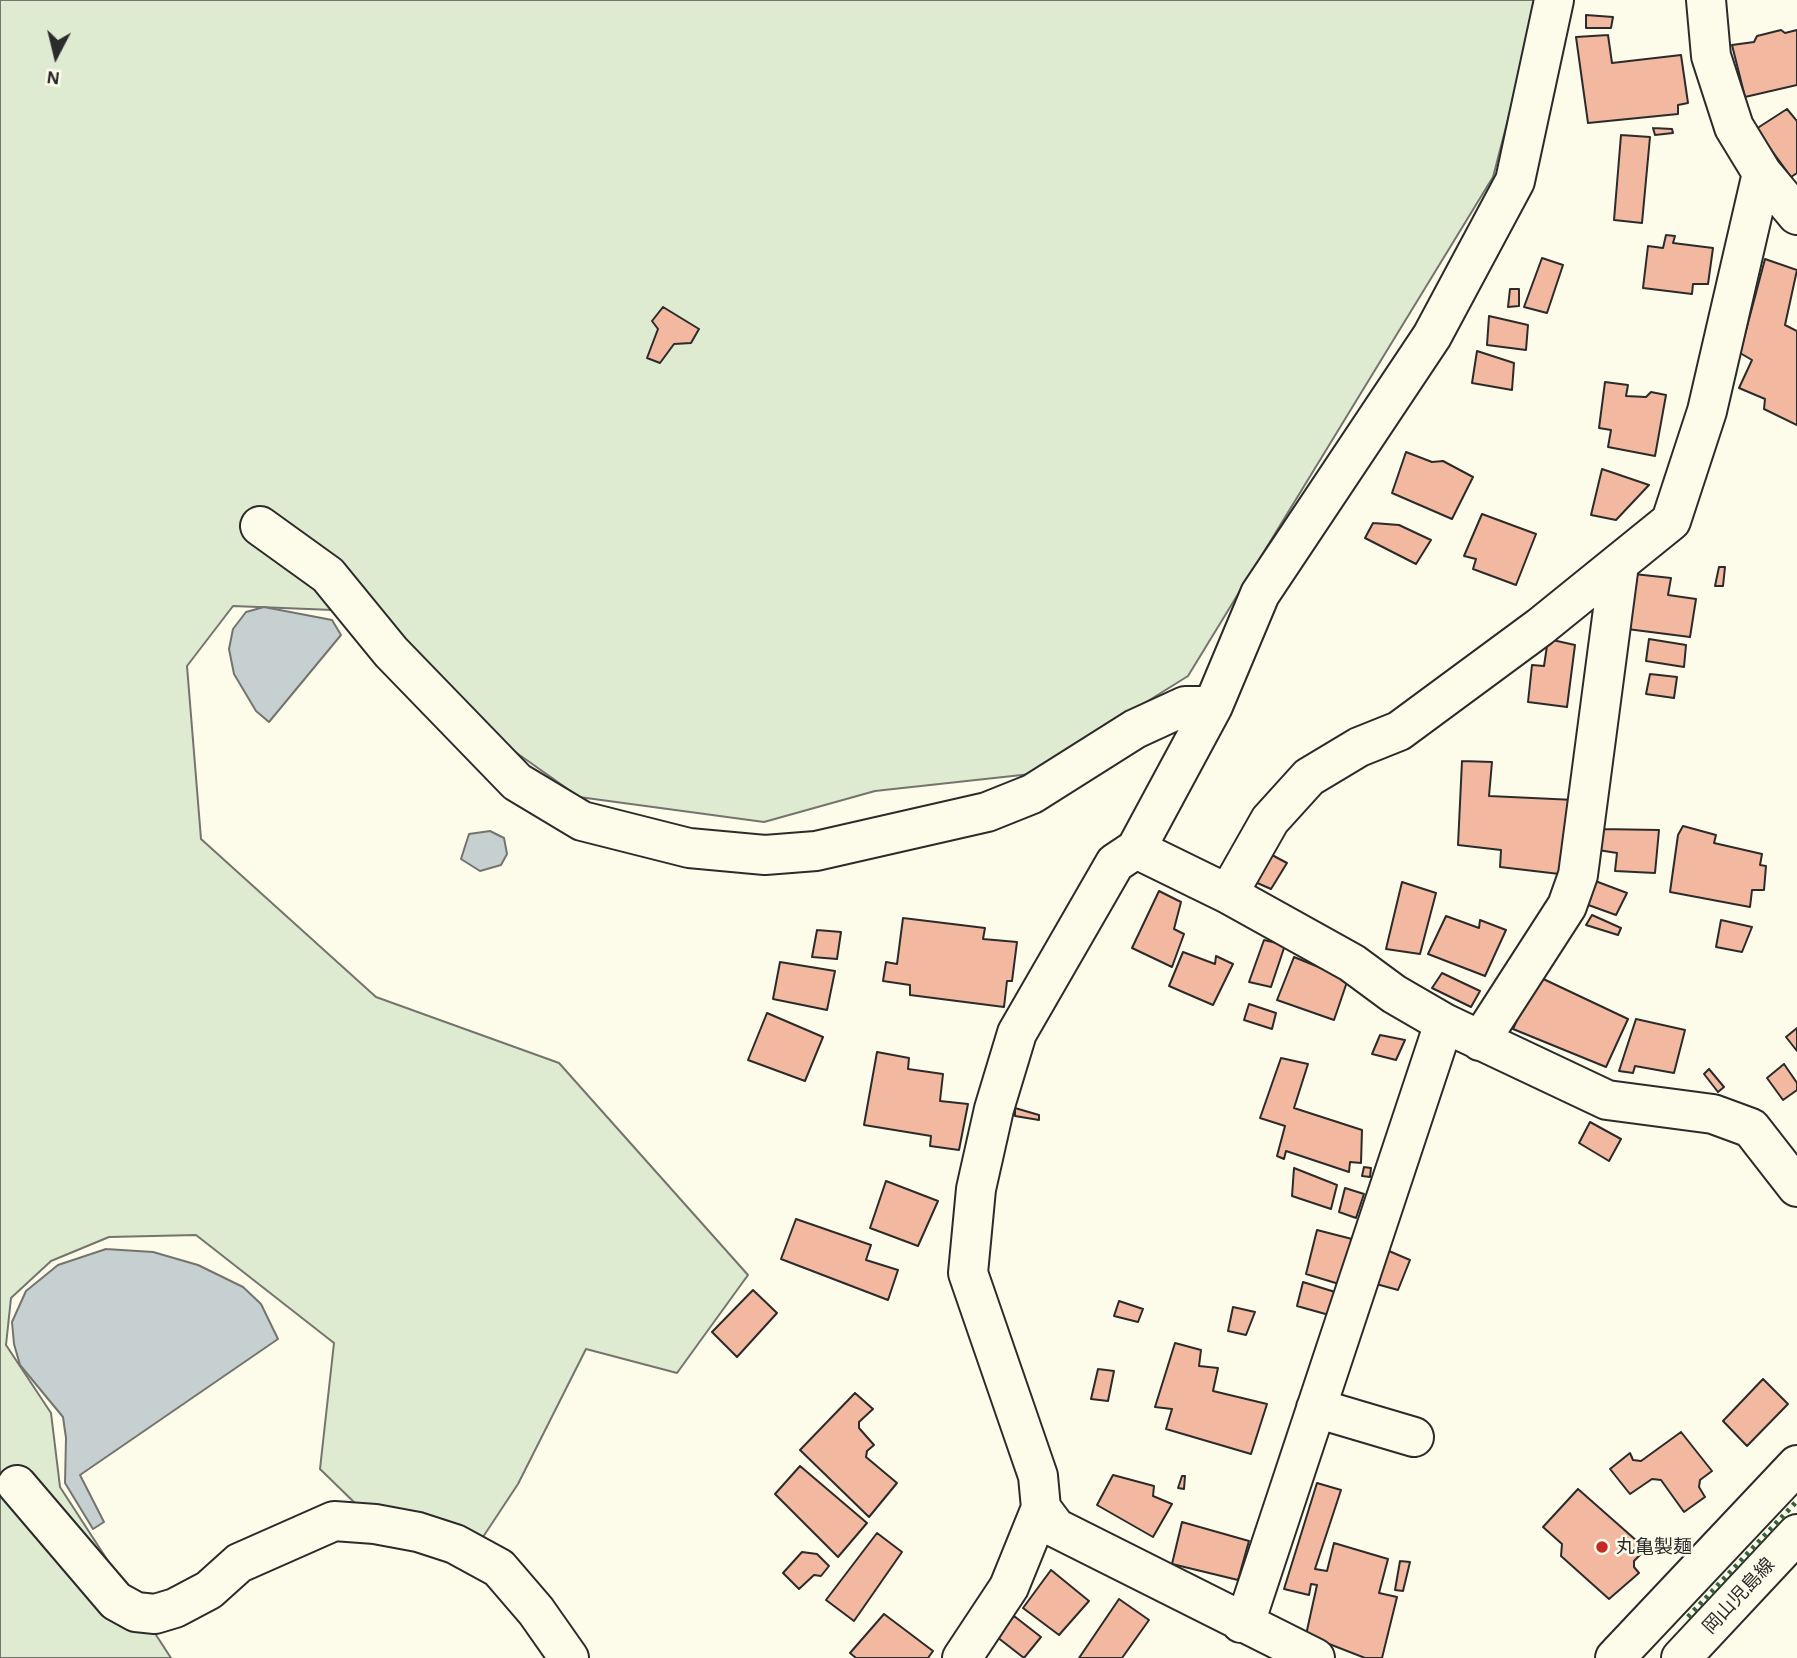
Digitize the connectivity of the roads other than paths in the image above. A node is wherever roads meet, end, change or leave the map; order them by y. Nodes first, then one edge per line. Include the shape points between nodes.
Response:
1 (1554, 0) edge
2 (1706, 0) edge
3 (1762, 173) junction
4 (1797, 215) edge
5 (260, 527) dead end
6 (1619, 564) junction
7 (1213, 706) junction
8 (1136, 849) junction
9 (1228, 894) junction
10 (1444, 1023) junction
11 (1480, 1041) junction
12 (1797, 1187) edge
13 (1316, 1408) junction
14 (1414, 1437) dead end
15 (1797, 1465) edge
16 (17, 1485) dead end
17 (1041, 1508) junction
18 (1797, 1534) edge
19 (1241, 1623) junction
20 (569, 1658) edge
21 (962, 1658) edge
22 (1315, 1658) edge
23 (1615, 1658) edge
24 (1681, 1658) edge

1 - 7 street via 1515,181 1432,336 1260,594
2 - 3 street via 1711,56 1734,127
3 - 4 street
3 - 6 street via 1707,411 1671,521
5 - 7 street via 328,575 391,652 517,782 582,821 689,848 765,855 816,851 987,812 1032,794 1135,729 1185,706
6 - 9 street via 1399,731 1359,747 1309,777 1270,820
6 - 11 street via 1578,875 1567,906
7 - 8 street
8 - 9 street
8 - 17 street via 1115,863 1017,1033 976,1189 968,1273 1038,1476
9 - 10 street via 1352,963
10 - 11 street
10 - 13 street
11 - 12 street via 1607,1100 1713,1114 1751,1128
13 - 14 street
13 - 19 street via 1249,1611
15 - 23 street
16 - 20 street via 117,1601 136,1612 155,1614 175,1608 209,1590 239,1563 334,1521 375,1524 455,1544 499,1568
17 - 19 street via 1056,1528
17 - 21 street via 1009,1587
18 - 24 street, 岡山児島線
19 - 22 street

